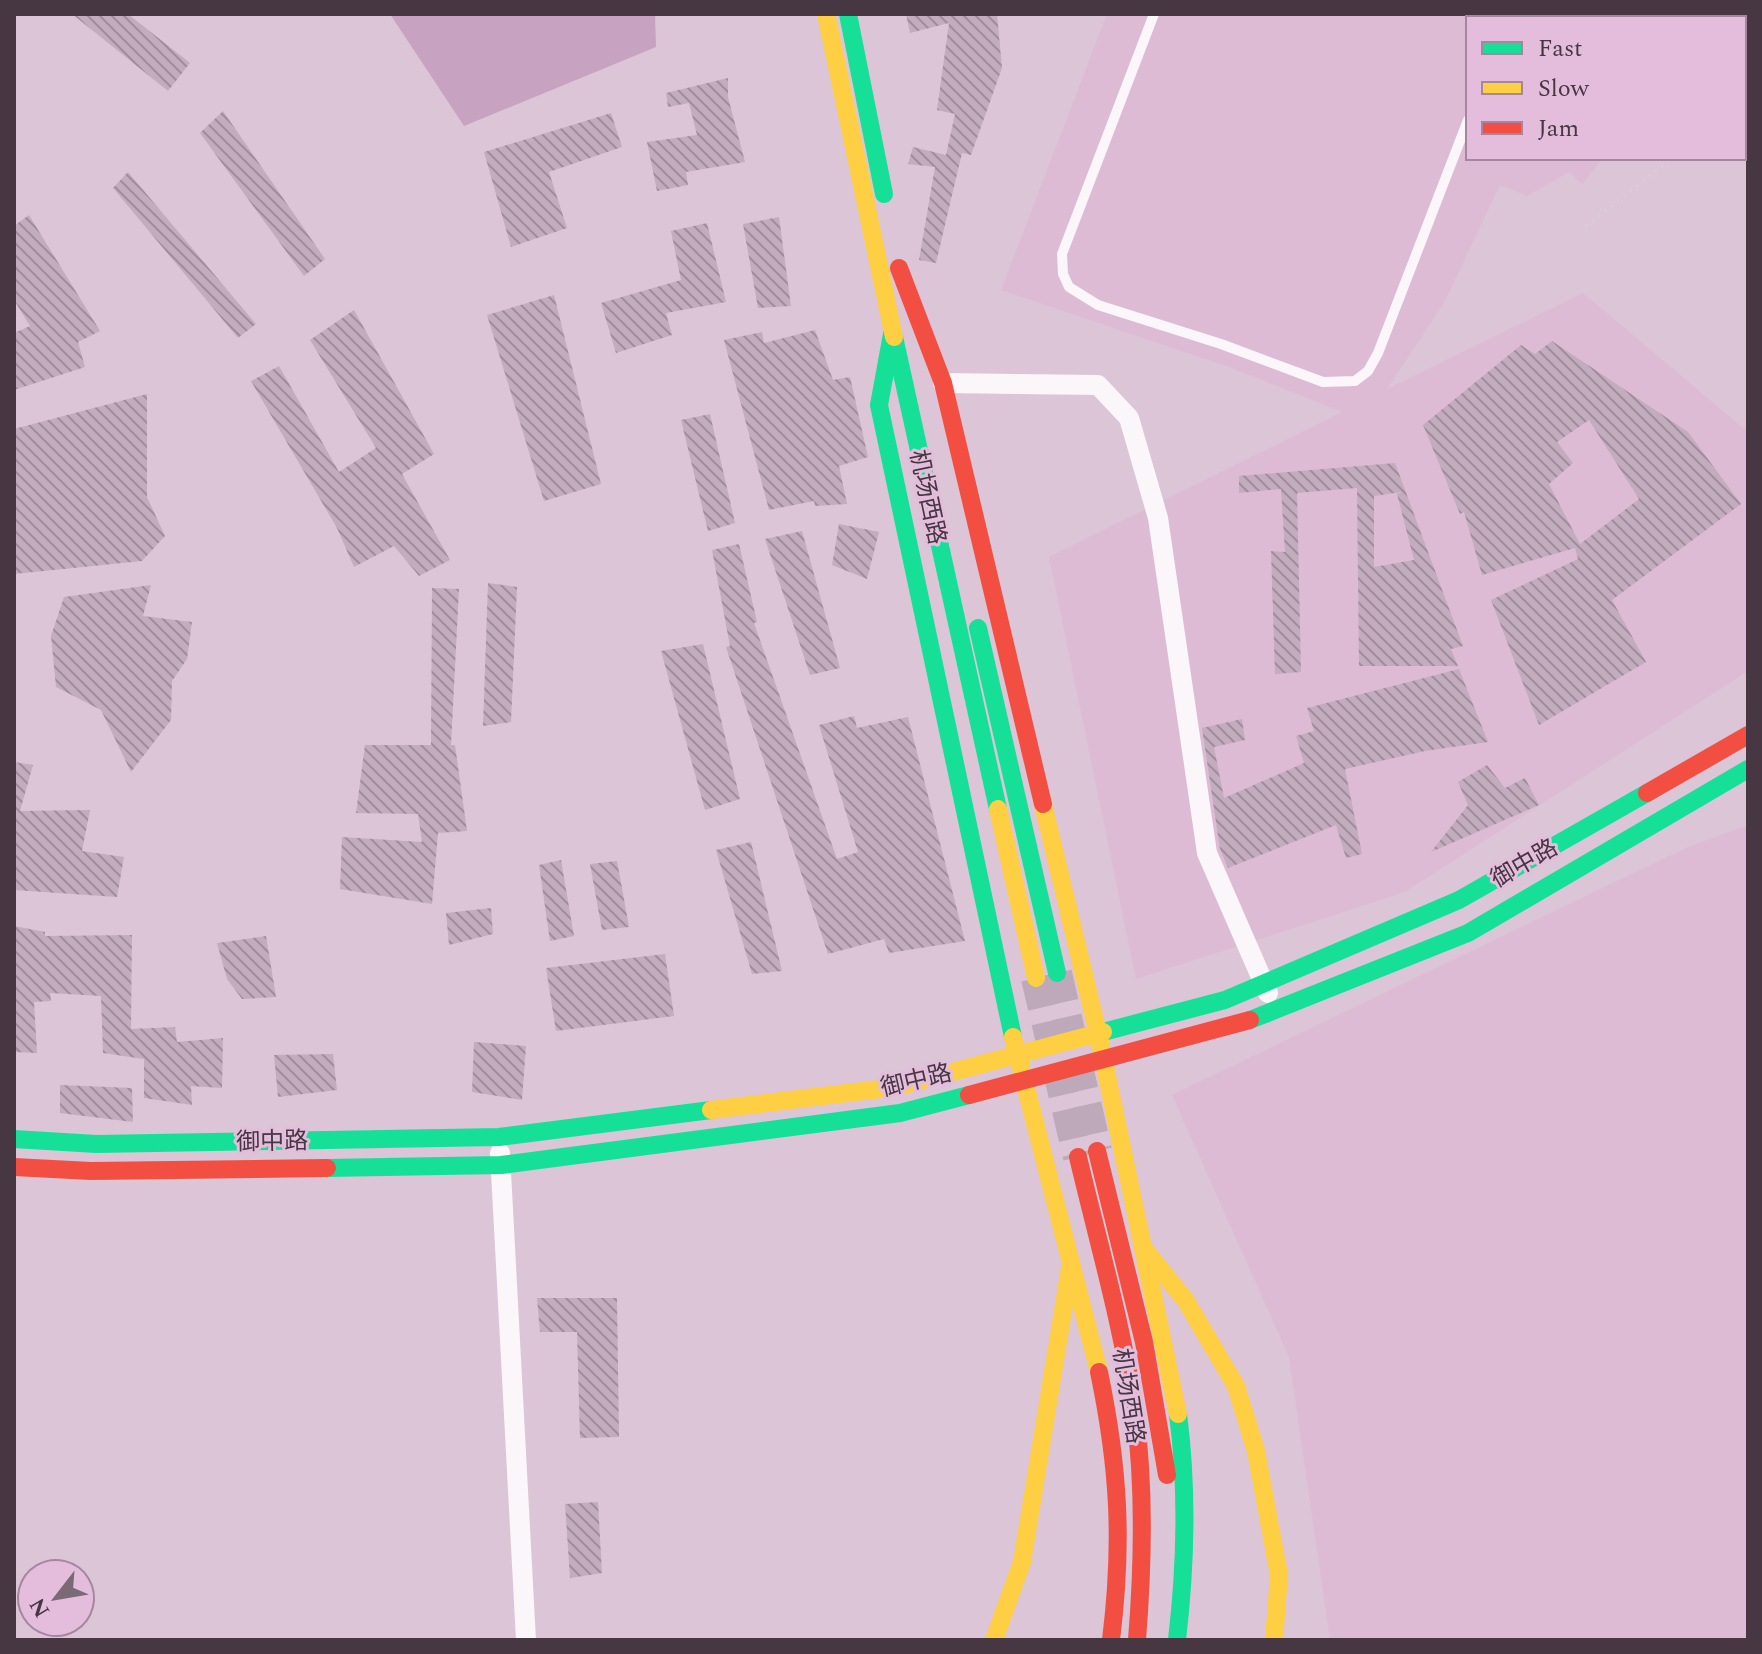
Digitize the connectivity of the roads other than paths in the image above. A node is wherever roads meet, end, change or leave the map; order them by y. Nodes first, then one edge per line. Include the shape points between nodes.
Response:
1 (826, 14) edge
2 (848, 14) edge
3 (1154, 14) edge
4 (1466, 125) edge
5 (887, 208) dead end
6 (893, 238) dead end
7 (899, 268) junction
8 (892, 334) junction
9 (943, 383) junction
10 (968, 586) dead end
11 (976, 617) dead end
12 (1748, 735) edge
13 (1748, 769) edge
14 (1057, 973) tunnel mouth
15 (1036, 978) tunnel mouth
16 (1264, 985) junction
17 (1276, 1008) junction
18 (1098, 1033) junction
19 (1016, 1055) junction
20 (1104, 1060) junction
21 (1022, 1081) junction
22 (499, 1137) junction
23 (14, 1139) edge
24 (1097, 1151) tunnel mouth
25 (1078, 1157) tunnel mouth
26 (501, 1165) junction
27 (14, 1167) edge
28 (1145, 1250) junction
29 (1071, 1262) junction
30 (526, 1640) edge
31 (994, 1640) edge
32 (1111, 1640) edge
33 (1137, 1640) edge
34 (1161, 1640) edge
35 (1177, 1640) edge
36 (1274, 1640) edge

1 - 8 main road, 机场西路
2 - 5 main road
3 - 4 lane via 1062,254 1069,287 1098,305 1323,382 1355,381 1378,353
6 - 7 main road
7 - 9 main road
7 - 10 main road
8 - 15 main road, 机场西路
8 - 19 main road via 879,405
9 - 16 street via 1098,385 1129,418 1158,518 1207,853
9 - 18 main road
11 - 14 main road
12 - 16 main road, 御中路 via 1459,900
13 - 17 main road, 御中路 via 1468,933
16 - 17 street
16 - 18 main road, 御中路
17 - 20 main road, 御中路 via 1236,1025
18 - 19 main road, 御中路
18 - 20 main road
19 - 21 main road
19 - 22 main road, 御中路 via 896,1087
20 - 21 main road, 御中路
20 - 28 main road
21 - 26 main road, 御中路 via 900,1113
21 - 29 main road
22 - 23 main road, 御中路 via 96,1144
22 - 26 street
24 - 34 main road via 1144,1342 1172,1509
25 - 33 main road, 机场西路 via 1130,1384 1142,1545
26 - 27 main road, 御中路 via 91,1171
26 - 30 street
28 - 35 main road via 1174,1383 1186,1476 1186,1563
28 - 36 main road via 1186,1301 1236,1386 1256,1451 1279,1575
29 - 31 main road via 1022,1562
29 - 32 main road via 1101,1375 1121,1511

